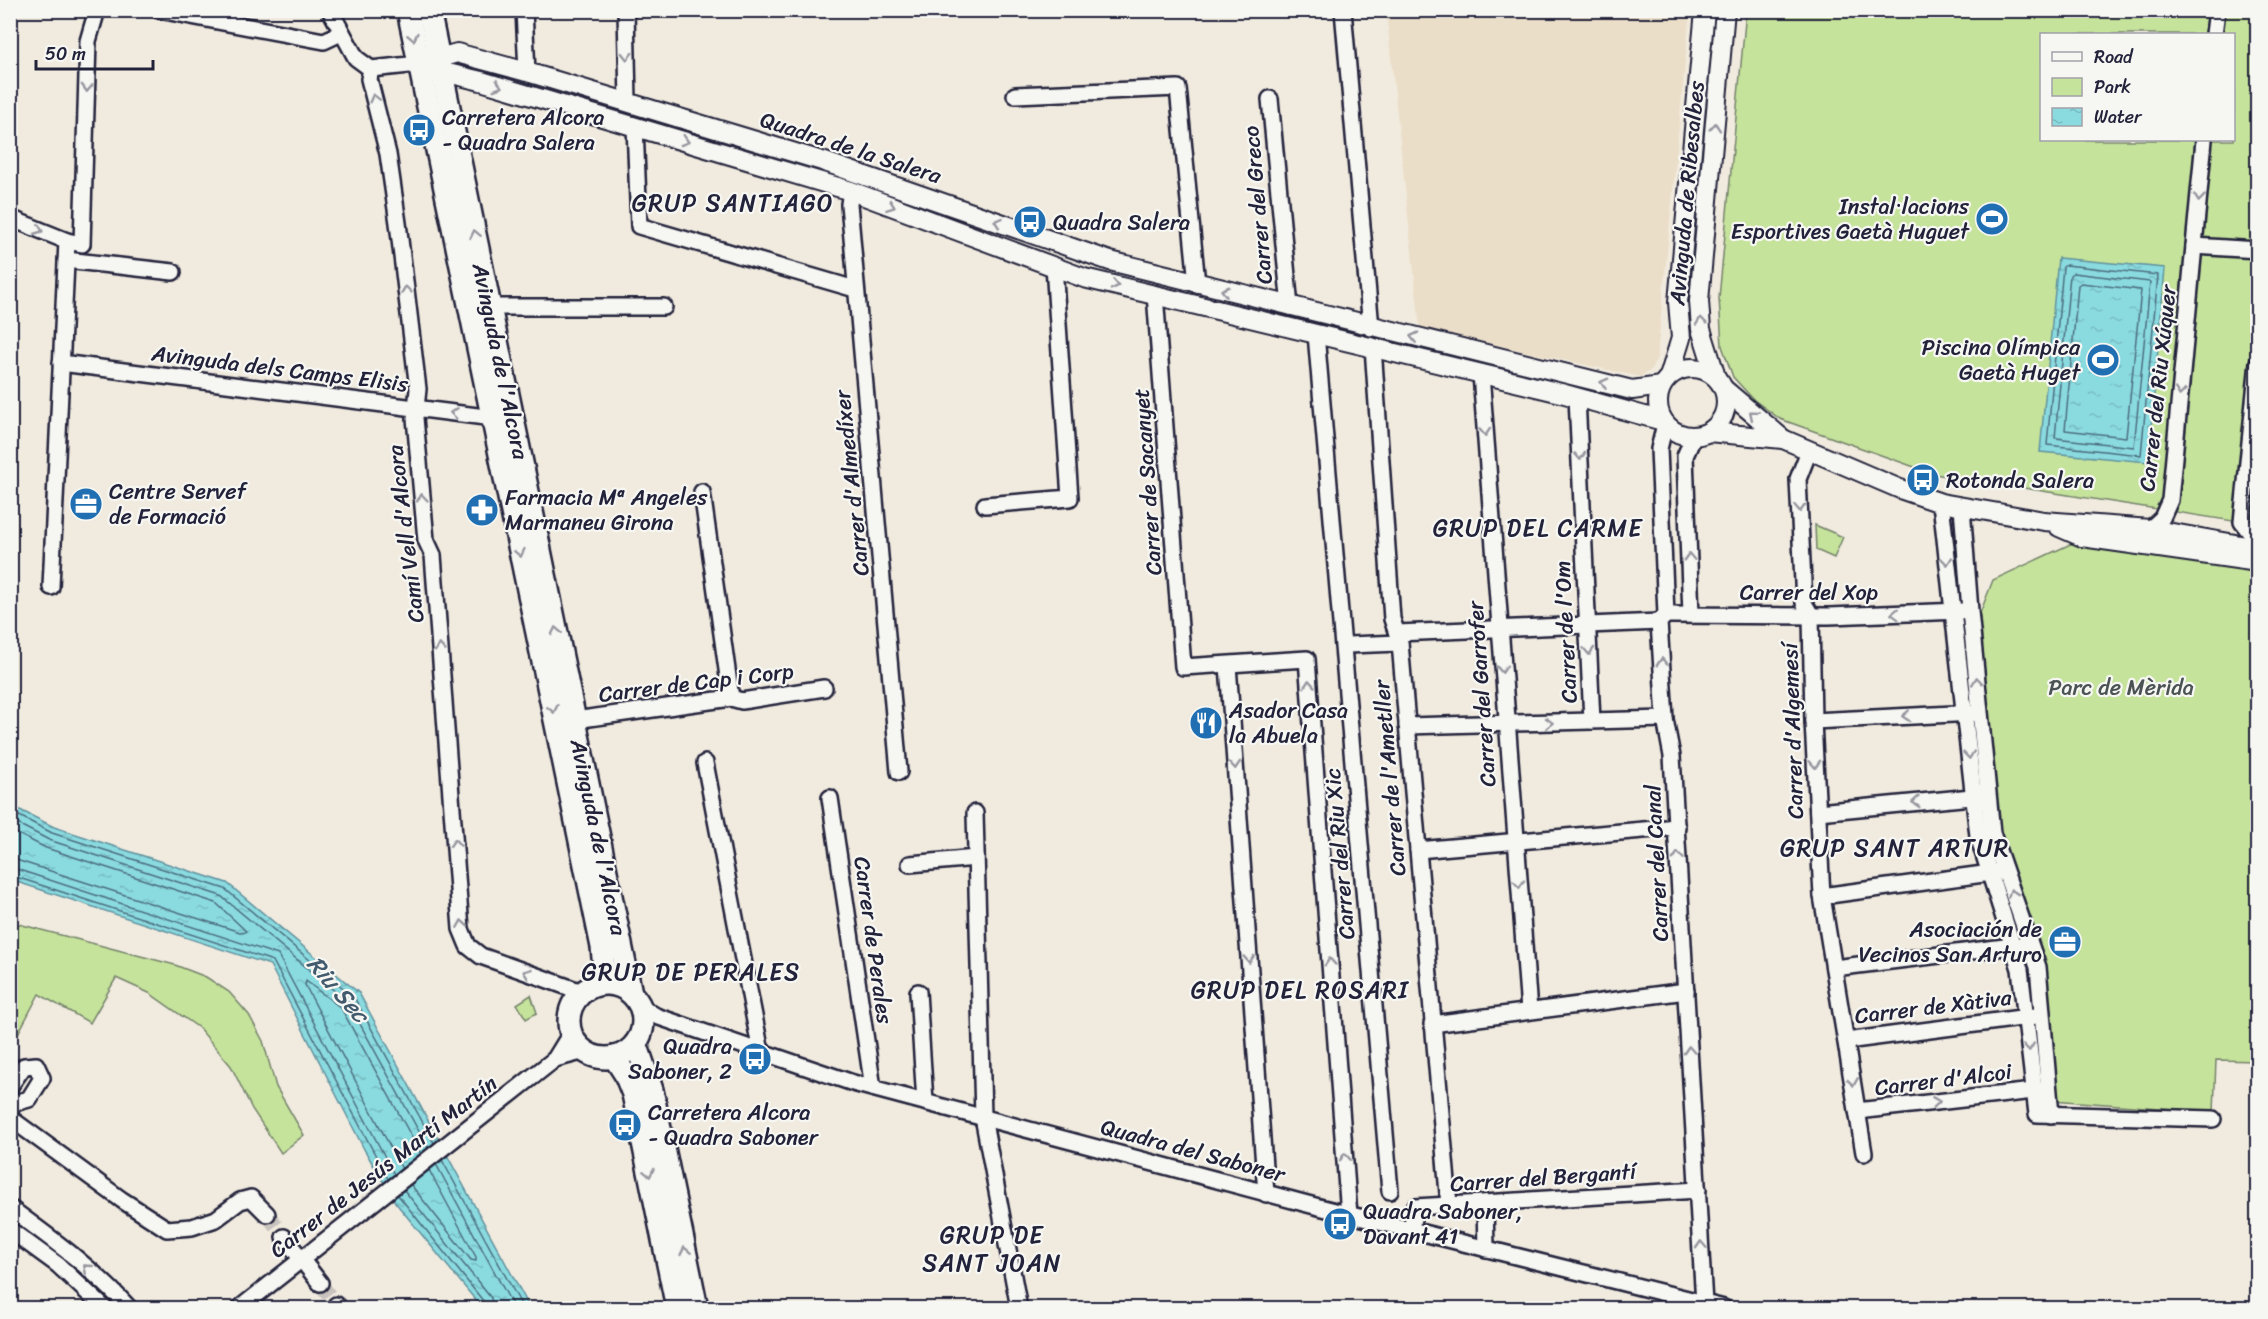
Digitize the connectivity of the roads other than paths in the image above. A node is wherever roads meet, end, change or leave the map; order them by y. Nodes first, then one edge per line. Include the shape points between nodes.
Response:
1 (97, 10) edge
2 (159, 10) edge
3 (330, 10) edge
4 (408, 10) edge
5 (429, 10) edge
6 (524, 10) edge
7 (626, 10) edge
8 (1343, 10) edge
9 (1705, 10) edge
10 (1725, 10) edge
11 (2217, 10) edge
12 (342, 33) junction
13 (2214, 33) edge
14 (433, 65) junction
15 (371, 69) junction
16 (526, 72) junction
17 (1015, 95) dead end
18 (1270, 99) dead end
19 (628, 102) junction
20 (634, 126) junction
21 (2204, 141) edge
22 (851, 191) junction
23 (10, 218) edge
24 (67, 242) junction
25 (1059, 243) junction
26 (2194, 246) junction
27 (2258, 250) edge
28 (1091, 255) junction
29 (66, 260) junction
30 (1054, 266) junction
31 (173, 272) dead end
32 (1084, 278) junction
33 (1197, 284) junction
34 (855, 289) junction
35 (1155, 294) junction
36 (1198, 304) junction
37 (490, 307) junction
38 (664, 307) dead end
39 (1290, 307) junction
40 (1289, 327) junction
41 (1371, 328) junction
42 (1317, 333) junction
43 (1373, 347) junction
44 (1489, 355) junction
45 (2258, 362) edge
46 (61, 363) junction
47 (1481, 374) junction
48 (1666, 380) junction
49 (1720, 383) junction
50 (1577, 398) junction
51 (416, 408) junction
52 (493, 418) junction
53 (1664, 422) junction
54 (1701, 434) junction
55 (1783, 439) junction
56 (1809, 452) junction
57 (702, 492) dead end
58 (1941, 503) junction
59 (985, 505) dead end
60 (1962, 507) junction
61 (2242, 522) junction
62 (2145, 537) junction
63 (2246, 543) edge
64 (2258, 562) edge
65 (51, 587) dead end
66 (1970, 611) junction
67 (1953, 612) junction
68 (1691, 615) junction
69 (1811, 615) junction
70 (1663, 619) junction
71 (1588, 625) junction
72 (1498, 628) junction
73 (1398, 638) junction
74 (1348, 645) dead end
75 (1228, 665) junction
76 (824, 688) dead end
77 (731, 699) junction
78 (1972, 713) junction
79 (1665, 719) junction
80 (575, 720) junction
81 (1813, 721) junction
82 (1592, 722) junction
83 (1506, 724) junction
84 (1407, 726) junction
85 (705, 763) dead end
86 (899, 772) dead end
87 (1981, 796) junction
88 (830, 798) dead end
89 (1818, 812) junction
90 (975, 813) dead end
91 (1677, 827) junction
92 (1515, 841) junction
93 (1418, 850) junction
94 (976, 858) junction
95 (910, 864) dead end
96 (1997, 872) junction
97 (1822, 896) junction
98 (2030, 944) junction
99 (2013, 946) junction
100 (1834, 968) junction
101 (590, 988) junction
102 (1686, 991) junction
103 (918, 992) dead end
104 (1529, 1011) junction
105 (2042, 1015) junction
106 (642, 1017) junction
107 (2026, 1017) junction
108 (1432, 1024) junction
109 (571, 1033) junction
110 (1846, 1041) junction
111 (585, 1051) junction
112 (762, 1052) junction
113 (614, 1058) junction
114 (555, 1059) junction
115 (10, 1086) edge
116 (873, 1088) junction
117 (2041, 1090) junction
118 (925, 1102) junction
119 (12, 1105) edge
120 (1857, 1111) junction
121 (983, 1117) junction
122 (2213, 1119) dead end
123 (1864, 1153) dead end
124 (1698, 1190) junction
125 (1390, 1191) dead end
126 (1266, 1194) junction
127 (1485, 1203) junction
128 (1449, 1205) junction
129 (10, 1208) edge
130 (267, 1214) tunnel mouth
131 (1349, 1215) junction
132 (10, 1230) edge
133 (1411, 1230) junction
134 (284, 1237) tunnel mouth
135 (1486, 1249) junction
136 (302, 1260) junction
137 (320, 1283) tunnel mouth
138 (1704, 1304) junction
139 (104, 1308) edge
140 (129, 1308) edge
141 (240, 1308) edge
142 (676, 1308) edge
143 (697, 1308) edge
144 (1019, 1308) edge
145 (1724, 1308) edge

1 -> 24 street via 88,41 82,244
2 - 12 street via 324,41
3 - 12 street
4 -> 14 main road, Avinguda de l'Alcora
5 - 14 main road, Avinguda de l'Alcora
6 - 16 street
7 -> 19 street
8 - 41 street
9 - 48 street, Avinguda de Ribesalbes via 1678,302 1681,338
49 -> 10 street, Avinguda de Ribesalbes via 1701,329 1699,302
11 - 13 street
12 - 15 street via 356,58
14 - 15 street
14 - 16 street, Quadra de la Salera via 457,53
14 -> 20 street, Quadra de la Salera
37 -> 14 main road, Avinguda de l'Alcora
14 - 52 main road, Avinguda de l'Alcora
51 -> 15 street, Camí Vell d'Alcora via 418,389 398,223 388,154 369,79
16 - 19 street, Quadra de la Salera
17 - 33 street via 1178,88
18 - 39 street, Carrer del Greco
19 - 20 street
25 -> 19 street, Quadra de la Salera via 822,161
20 -> 22 street, Quadra de la Salera
20 - 34 street via 639,226
21 -> 26 street, Carrer del Riu Xúquer
22 -> 30 street, Quadra de la Salera
22 - 34 street, Carrer d'Almedíxer
23 -> 24 street
24 - 29 street
25 - 28 street, Quadra de la Salera
25 - 30 street
26 - 27 street
26 -> 62 street, Carrer del Riu Xúquer via 2169,500 2162,518
28 - 32 street
28 - 33 street, Quadra de la Salera
29 - 31 street
29 - 46 street
30 - 32 street, Quadra de la Salera
30 - 59 street via 1070,498
32 -> 35 street, Quadra de la Salera
33 - 36 street
39 -> 33 street, Quadra de la Salera
34 - 86 street, Carrer d'Almedíxer
35 - 36 street, Quadra de la Salera
35 - 75 street, Carrer de Sacanyet via 1183,667
36 - 40 street, Quadra de la Salera
37 - 38 street
80 -> 37 main road, Avinguda de l'Alcora
39 - 40 street
39 - 41 street, Quadra de la Salera
40 - 42 street, Quadra de la Salera
41 - 43 street
44 -> 41 street, Quadra de la Salera
42 - 43 street, Quadra de la Salera
42 - 125 street, Carrer del Riu Xic
43 - 47 street, Quadra de la Salera
43 - 73 street, Carrer de l'Ametller via 1392,619
44 - 47 street
48 -> 44 street, Quadra de la Salera via 1632,390
45 - 61 street
46 - 51 street, Avinguda dels Camps Elisis
46 - 65 street
47 - 50 street, Quadra de la Salera
47 -> 72 street, Carrer del Garrofer
48 - 49 street via 1694,367
48 - 53 street via 1657,404
49 - 54 street via 1726,406 1720,421
55 -> 49 street
50 - 53 street, Quadra de la Salera
50 -> 71 street, Carrer de l'Om
52 -> 51 street, Avinguda dels Camps Elisis
101 -> 51 street, Camí Vell d'Alcora via 481,956 468,946 461,929 433,555 426,540
52 -> 101 main road, Avinguda de l'Alcora via 603,947 604,969
53 - 54 street via 1678,434
53 - 70 street, Carrer del Canal via 1659,449
54 - 55 street
68 -> 54 street via 1684,456
55 - 56 street
56 - 58 street
56 -> 69 street, Carrer d'Algemesí via 1798,479 1804,603
57 - 77 street
58 - 60 street
58 -> 67 street
60 - 62 street via 2044,521 2082,537
60 - 66 street
61 - 63 street
61 - 63 street
62 - 63 street
62 - 64 street
66 - 67 street, Carrer del Xop
78 -> 66 street
67 -> 69 street, Carrer del Xop
67 - 78 street
68 - 69 street, Carrer del Xop
68 - 70 street, Carrer del Xop
69 - 81 street, Carrer d'Algemesí
70 - 71 street, Carrer del Xop
79 -> 70 street, Carrer del Canal
71 - 72 street, Carrer del Xop
71 -> 82 street, Carrer de l'Om
72 - 73 street, Carrer del Xop
72 -> 83 street, Carrer del Garrofer
73 - 74 street, Carrer del Xop
73 - 84 street, Carrer de l'Ametller
75 -> 126 street
131 -> 75 street via 1307,659
76 - 77 street, Carrer de Cap i Corp via 742,701
77 - 80 street, Carrer de Cap i Corp
78 -> 81 street
78 - 87 street
79 - 82 street
79 - 91 street, Carrer del Canal
80 - 106 main road, Avinguda de l'Alcora
81 -> 89 street, Carrer d'Algemesí
83 -> 82 street
83 - 84 street
83 - 92 street, Carrer del Garrofer
84 - 93 street, Carrer de l'Ametller
85 - 112 street
87 -> 89 street
87 - 96 street via 1992,833
88 - 116 street, Carrer de Perales
89 - 97 street, Carrer d'Algemesí
90 - 94 street
91 - 92 street
102 -> 91 street, Carrer del Canal
92 - 93 street
92 -> 104 street, Carrer del Garrofer
93 - 108 street, Carrer de l'Ametller
94 - 95 street
94 - 121 street
96 - 97 street
98 -> 96 street
96 - 99 street
97 - 100 street, Carrer d'Algemesí
98 - 99 street
98 - 105 street via 2038,967
99 - 100 street
99 - 107 street
100 - 110 street, Carrer d'Algemesí
101 - 106 main road via 616,985
101 - 109 main road via 573,1004 569,1018
102 - 104 street
124 -> 102 street, Carrer del Canal
103 - 118 street
104 - 108 street
105 - 107 street, Carrer de Xàtiva
105 - 117 street
106 - 112 street, Quadra del Saboner
106 - 113 main road via 626,1052
143 -> 106 main road, Avinguda de l'Alcora via 652,1090
107 - 110 street, Carrer de Xàtiva
107 -> 117 street
108 - 128 street, Carrer de l'Ametller
109 - 111 main road
109 - 114 street, Carrer de Jesús Martí Martín
110 -> 120 street, Carrer d'Algemesí
111 - 113 main road
111 - 114 street, Carrer de Jesús Martí Martín
112 - 116 street, Quadra del Saboner
113 -> 142 main road via 633,1094
114 - 136 street, Carrer de Jesús Martí Martín
115 - 119 street via 24,1066 36,1065 42,1078 29,1100
116 - 118 street, Quadra del Saboner
120 -> 117 street, Carrer d'Alcoi
117 - 122 street via 2044,1114
118 - 121 street, Quadra del Saboner
119 - 130 street via 122,1200 167,1229 192,1227 216,1219 240,1201 251,1198
120 - 123 street, Carrer d'Algemesí
121 - 126 street, Quadra del Saboner
121 - 144 street
124 - 127 street, Carrer del Bergantí
138 -> 124 street, Carrer del Canal
126 - 131 street, Quadra del Saboner
127 - 128 street, Carrer del Bergantí
127 - 135 street
128 - 133 street, Carrer del Bergantí via 1415,1207
140 -> 129 street via 69,1252
131 - 133 street, Quadra del Saboner
132 - 139 street via 58,1265
133 - 135 street, Quadra del Saboner
134 - 136 street
135 - 138 street, Quadra del Saboner
136 - 137 street
136 - 141 street, Carrer de Jesús Martí Martín
138 - 145 street, Quadra del Saboner

